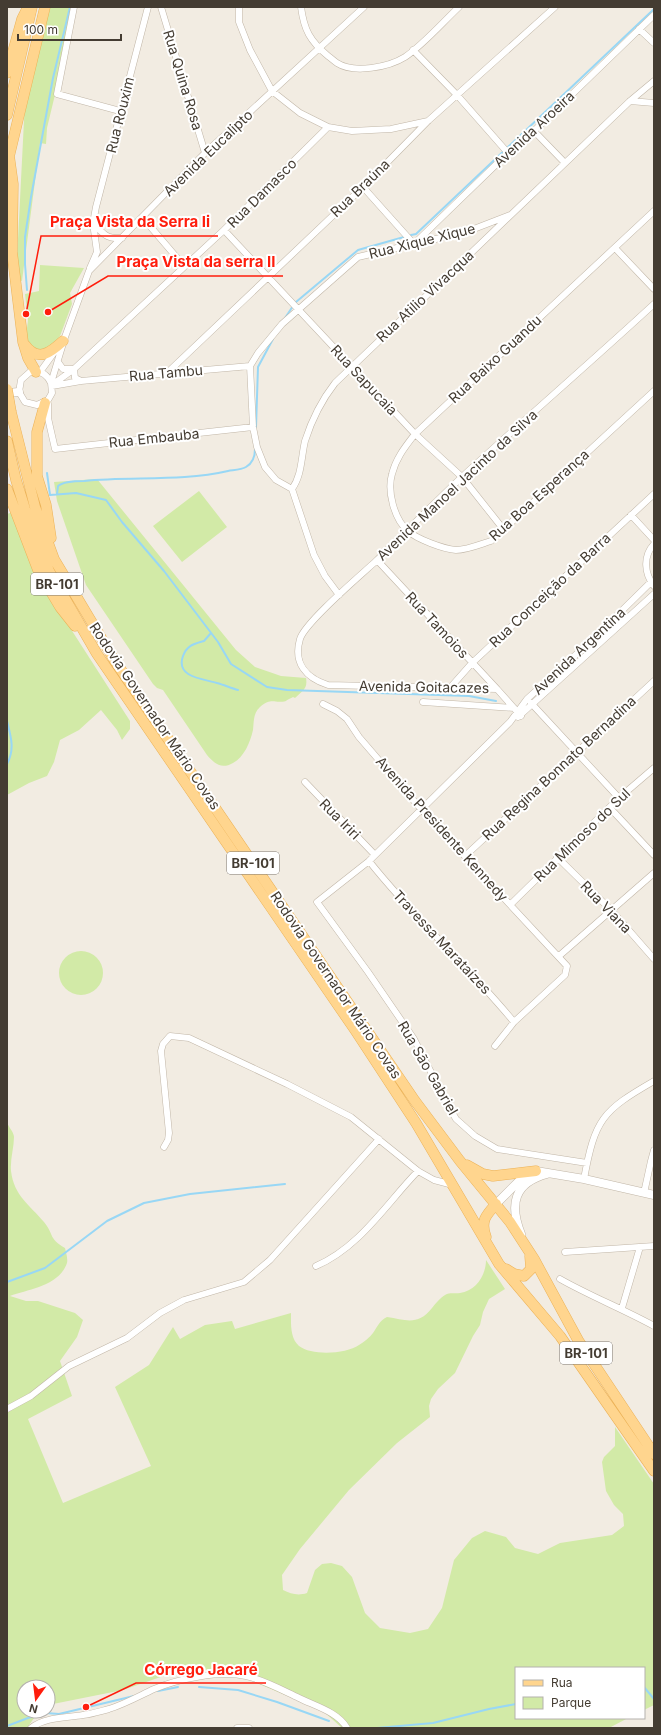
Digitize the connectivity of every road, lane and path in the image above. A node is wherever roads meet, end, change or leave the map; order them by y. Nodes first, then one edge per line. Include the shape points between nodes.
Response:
1 (27, 7) edge
2 (32, 7) edge
3 (44, 7) edge
4 (74, 7) edge
5 (148, 7) edge
6 (161, 7) edge
7 (239, 7) edge
8 (301, 7) edge
9 (364, 7) edge
10 (459, 7) edge
11 (555, 7) edge
12 (654, 15) edge
13 (639, 29) junction
14 (654, 43) edge
15 (318, 48) junction
16 (413, 50) junction
17 (7, 74) edge
18 (654, 81) edge
19 (272, 91) junction
20 (457, 95) junction
21 (630, 101) junction
22 (654, 103) edge
23 (120, 111) junction
24 (7, 115) edge
25 (428, 121) junction
26 (328, 127) junction
27 (534, 131) junction
28 (505, 149) junction
29 (205, 153) junction
30 (9, 155) junction
31 (564, 163) junction
32 (7, 167) edge
33 (363, 187) junction
34 (654, 211) edge
35 (510, 215) junction
36 (143, 218) junction
37 (93, 223) junction
38 (224, 230) junction
39 (122, 238) junction
40 (414, 243) junction
41 (615, 248) junction
42 (184, 266) junction
43 (89, 271) junction
44 (267, 276) junction
45 (654, 289) edge
46 (654, 304) edge
47 (298, 308) junction
48 (64, 339) junction
49 (23, 342) junction
50 (181, 360) junction
51 (58, 362) junction
52 (250, 366) junction
53 (350, 366) junction
54 (74, 369) junction
55 (186, 371) junction
56 (38, 372) junction
57 (167, 372) junction
58 (81, 381) junction
59 (52, 385) junction
60 (7, 389) edge
61 (654, 391) edge
62 (19, 392) junction
63 (7, 393) edge
64 (46, 401) junction
65 (253, 427) junction
66 (415, 434) junction
67 (7, 441) edge
68 (462, 477) junction
69 (7, 489) edge
70 (292, 489) junction
71 (654, 494) edge
72 (25, 509) junction
73 (631, 515) junction
74 (504, 530) junction
75 (407, 531) junction
76 (654, 540) edge
77 (654, 544) edge
78 (54, 559) junction
79 (377, 560) junction
80 (653, 584) edge
81 (654, 594) edge
82 (339, 595) junction
83 (472, 663) junction
84 (315, 681) joint
85 (654, 681) edge
86 (449, 689) junction
87 (497, 689) junction
88 (527, 699) junction
89 (423, 702) dead end
90 (324, 704) dead end
91 (533, 705) junction
92 (518, 711) junction
93 (577, 752) junction
94 (654, 768) edge
95 (305, 782) dead end
96 (620, 798) junction
97 (610, 808) junction
98 (421, 809) junction
99 (375, 855) junction
100 (654, 855) edge
101 (465, 856) junction
102 (557, 857) junction
103 (369, 861) junction
104 (654, 873) edge
105 (317, 902) joint
106 (511, 904) junction
107 (612, 911) junction
108 (559, 956) junction
109 (654, 959) edge
110 (514, 1022) junction
111 (495, 1046) dead end
112 (654, 1081) edge
113 (378, 1139) junction
114 (164, 1147) dead end
115 (654, 1150) edge
116 (460, 1161) junction
117 (652, 1162) edge
118 (587, 1163) junction
119 (418, 1171) junction
120 (536, 1171) junction
121 (551, 1173) junction
122 (584, 1179) junction
123 (453, 1185) junction
124 (644, 1193) junction
125 (654, 1195) edge
126 (496, 1204) junction
127 (654, 1246) edge
128 (527, 1247) junction
129 (640, 1247) junction
130 (488, 1248) junction
131 (565, 1252) dead end
132 (499, 1264) junction
133 (316, 1266) dead end
134 (560, 1279) dead end
135 (622, 1308) junction
136 (654, 1326) edge
137 (7, 1409) edge
138 (654, 1454) edge
139 (654, 1471) edge
140 (31, 1728) edge
141 (237, 1728) edge
142 (249, 1728) edge
143 (347, 1728) edge

1 - 17 main road
2 - 24 main road
3 - 30 main road
4 - 23 street via 57,94
5 - 23 street, Rua Rouxim
6 - 29 street, Rua Quina Rosa
7 - 19 street via 238,22
8 - 15 street via 303,23
9 - 15 street, Avenida Eucalipto
10 - 16 street
11 - 20 street, Rua Braúna
12 - 13 street, Avenida Aroeira
13 - 14 street
13 - 27 street, Avenida Aroeira
15 - 16 street via 339,64 363,69 388,65
15 - 19 street, Avenida Eucalipto
16 - 20 street
18 - 21 street, Rua Atilio Vivacqua
19 - 26 street via 300,113
19 - 29 street, Avenida Eucalipto
20 - 25 street, Rua Braúna
20 - 28 street
21 - 22 street
21 - 31 street, Rua Atilio Vivacqua
23 - 37 street, Rua Rouxim
25 - 26 street via 391,129 352,131
25 - 33 street, Rua Braúna
26 - 38 street, Rua Damasco
27 - 28 street, Avenida Aroeira
27 - 31 street
28 - 40 street, Avenida Aroeira
29 - 36 street, Avenida Eucalipto
30 - 32 main road
30 - 49 main road via 13,184 12,252
31 - 35 street, Rua Atilio Vivacqua
33 - 40 street
33 - 44 street, Rua Braúna
34 - 41 street, Rua Baixo Guandu
35 - 40 street, Rua Xique Xique via 466,232
35 - 53 street, Rua Atilio Vivacqua
36 - 39 street, Avenida Eucalipto
36 - 42 street
37 - 39 street via 111,239
37 - 43 street, Rua Rouxim via 96,252
38 - 42 street, Rua Damasco
38 - 44 street, Rua Sapucaia
39 - 43 street, Avenida Eucalipto
40 - 47 street, Rua Xique Xique via 358,257
41 - 45 street
41 - 66 street, Rua Baixo Guandu
42 - 54 street, Rua Damasco
43 - 48 street, Avenida Eucalipto
44 - 47 street, Rua Sapucaia
44 - 50 street, Rua Braúna
46 - 68 street, Avenida Manoel Jacinto da Silva
47 - 52 street, Rua Xique Xique via 282,324
47 - 53 street, Rua Sapucaia
48 - 49 main road via 50,353 43,355 28,350
48 - 51 street, Avenida Eucalipto
48 - 56 street, Avenida Eucalipto
49 - 56 main road via 28,358
50 - 55 street
50 - 57 street, Rua Braúna
51 - 54 street via 63,369
51 - 59 street, Avenida Eucalipto
52 - 55 street, Rua Tambu
52 - 65 street
53 - 66 street, Rua Sapucaia
53 - 70 street, Rua Atilio Vivacqua via 322,399 305,443 298,480
54 - 58 street via 75,378
54 - 59 street, Rua Damasco
55 - 57 street, Rua Tambu
56 - 59 street via 48,378
56 - 62 street via 30,372 23,377 19,384
57 - 58 street, Rua Tambu
58 - 59 street, Rua Tambu
59 - 64 street via 52,393
60 - 72 main road, Rodovia Governador Mário Covas / BR-101, bridge via 27,478
61 - 74 street, Rua Boa Esperança
62 - 63 street
62 - 64 street via 22,399 29,404 37,405
64 - 65 street, Rua Embauba via 55,449
64 - 78 main road via 38,432 37,476 46,505
65 - 70 street via 265,467 276,480
66 - 68 street, Rua Sapucaia
66 - 75 street, Rua Baixo Guandu via 398,455 391,475 393,502
67 - 72 main road, Rodovia Governador Mário Covas / BR-101
68 - 74 street, Rua Sapucaia
68 - 75 street, Avenida Manoel Jacinto da Silva
69 - 72 main road
70 - 82 street via 314,555
71 - 73 street, Rua Conceição da Barra
72 - 78 main road, Rodovia Governador Mário Covas / BR-101
72 - 123 main road, Rodovia Governador Mário Covas / BR-101 via 49,571 97,654 359,1037 416,1123
73 - 76 street
73 - 83 street, Rua Conceição da Barra
74 - 75 street, Rua Boa Esperança via 491,541 456,550 434,544
75 - 79 street, Avenida Manoel Jacinto da Silva
77 - 80 street via 646,562 647,574
78 - 116 main road, Rodovia Governador Mário Covas / BR-101 via 120,667 415,1101
79 - 82 street, Avenida Manoel Jacinto da Silva
79 - 83 street, Rua Tamoios
80 - 88 street, Avenida Argentina
81 - 91 street, Avenida Argentina
82 - 84 street, Avenida Manoel Jacinto da Silva via 300,639 300,664 307,675
83 - 86 street, Rua Conceição da Barra
83 - 87 street, Rua Tamoios
84 - 86 street, Avenida Goitacazes via 328,685
85 - 93 street, Rua Regina Bonnato Bernadina
86 - 87 street, Avenida Goitacazes
87 - 92 street, Avenida Goitacazes
88 - 91 street
88 - 92 street, Avenida Argentina
89 - 92 street
90 - 98 street, Avenida Presidente Kennedy via 347,718 359,738
91 - 92 street, Avenida Argentina
91 - 93 street
92 - 98 street, Avenida Argentina via 510,722
93 - 96 street
93 - 101 street, Rua Regina Bonnato Bernadina
94 - 96 street, Rua Mimoso do Sul
95 - 99 street, Rua Iriri
96 - 97 street, Rua Mimoso do Sul
97 - 100 street
97 - 102 street, Rua Mimoso do Sul
98 - 99 street, Avenida Argentina
98 - 101 street, Avenida Presidente Kennedy
99 - 103 street, Avenida Argentina
101 - 106 street, Avenida Presidente Kennedy
102 - 106 street, Rua Mimoso do Sul
102 - 107 street, Rua Viana
103 - 105 street, Avenida Argentina
103 - 110 street, Travessa Marataízes via 396,894 494,997
104 - 107 street
105 - 118 street, Rua São Gabriel via 414,1039 456,1118 475,1136 497,1149
106 - 108 street, Avenida Presidente Kennedy
107 - 108 street
107 - 109 street, Rua Viana
108 - 110 street via 567,966 565,975
110 - 111 street
112 - 118 street via 612,1108 603,1118 595,1132
113 - 114 street via 351,1117 287,1084 189,1038 170,1036 161,1051 169,1133
113 - 119 street
113 - 137 street via 270,1260 244,1282 184,1300 160,1312 127,1338 69,1366 31,1396
115 - 117 street
116 - 120 main road via 482,1174 493,1176
116 - 126 main road, Rodovia Governador Mário Covas / BR-101
117 - 124 street
118 - 122 street
119 - 123 street via 434,1180
119 - 133 street via 369,1227 345,1249
120 - 121 street
120 - 126 street via 520,1180
121 - 122 street
121 - 128 street via 525,1184 516,1199 514,1207 517,1222
122 - 124 street
123 - 130 main road, Rodovia Governador Mário Covas / BR-101
124 - 125 street
126 - 128 main road, Rodovia Governador Mário Covas / BR-101
126 - 130 main road via 483,1221
127 - 129 street
128 - 132 main road via 532,1266 528,1274 519,1276
128 - 138 main road, Rodovia Governador Mário Covas / BR-101 via 578,1340
129 - 131 street
129 - 135 street
130 - 132 main road, Rodovia Governador Mário Covas / BR-101
132 - 139 main road, Rodovia Governador Mário Covas / BR-101 via 560,1336
134 - 135 street via 578,1290
135 - 136 street
140 - 143 street via 46,1721 110,1708 173,1682 229,1674 246,1676 269,1684 327,1710
141 - 142 street

